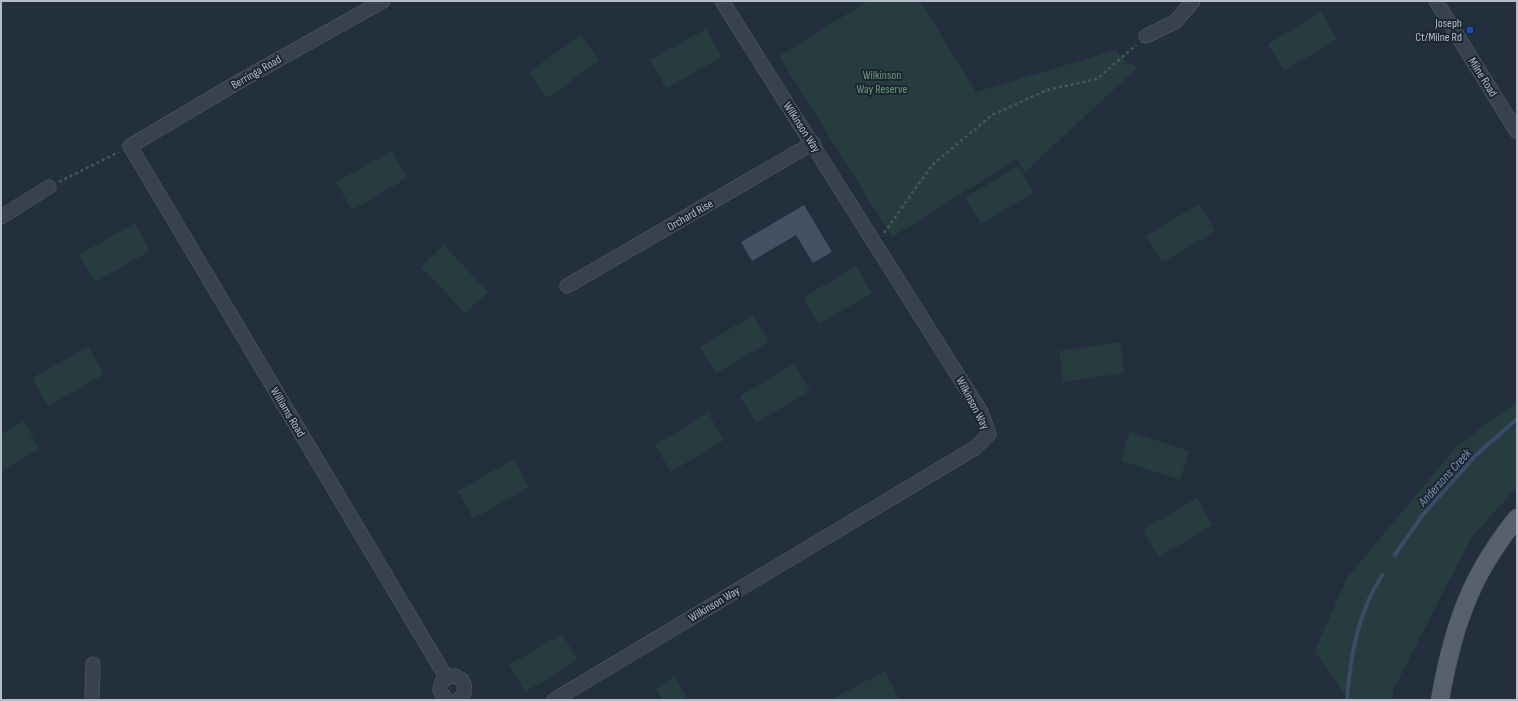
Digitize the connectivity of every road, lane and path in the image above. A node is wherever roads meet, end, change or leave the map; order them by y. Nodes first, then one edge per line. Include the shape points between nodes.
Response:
1 (383, 1) edge
2 (722, 1) edge
3 (1193, 1) edge
4 (1436, 1) edge
5 (1146, 36) joint
6 (1517, 132) edge
7 (813, 143) junction
8 (130, 146) junction
9 (49, 187) joint
10 (1, 217) edge
11 (876, 244) junction
12 (567, 286) dead end
13 (1517, 518) edge
14 (93, 664) dead end
15 (446, 678) junction
16 (440, 698) edge
17 (92, 700) edge
18 (459, 700) edge
19 (554, 700) edge
20 (1440, 700) edge

1 - 8 street, Berringa Road
2 - 7 street, Wilkinson Way
3 - 5 street via 1175,22
4 - 6 street, Milne Road
5 - 11 path via 1097,79 1047,90 992,115 932,165
7 - 11 street, Wilkinson Way
7 - 12 street, Orchard Rise
8 - 9 path
8 - 15 street, Williams Road
9 - 10 street
11 - 19 street, Wilkinson Way via 980,412 989,434 975,448
13 - 20 main road via 1471,590 1446,665
14 - 17 street
15 - 16 street via 440,683
15 - 18 street via 454,676 462,680 464,693

